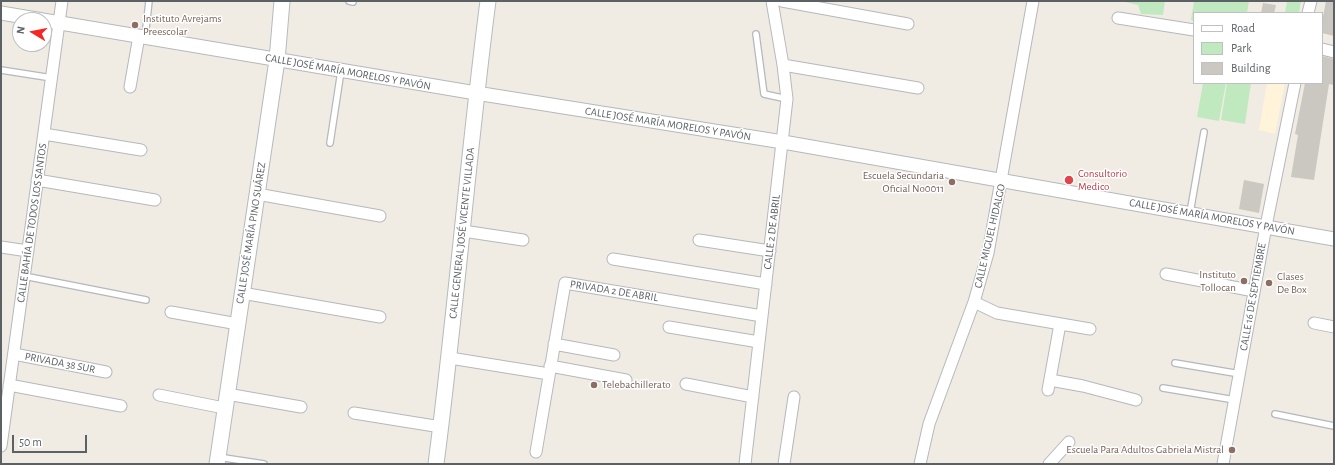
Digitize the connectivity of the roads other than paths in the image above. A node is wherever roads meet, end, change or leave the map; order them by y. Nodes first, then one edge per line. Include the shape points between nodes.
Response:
1 (62, 1) edge
2 (150, 1) edge
3 (282, 1) edge
4 (488, 1) edge
5 (772, 1) edge
6 (782, 1) edge
7 (1033, 1) edge
8 (1310, 1) edge
9 (1308, 12) edge
10 (1, 13) edge
11 (1118, 18) dead end
12 (59, 22) junction
13 (908, 24) dead end
14 (1193, 30) edge
15 (756, 34) dead end
16 (142, 36) junction
17 (1323, 50) edge
18 (1334, 52) edge
19 (277, 60) junction
20 (783, 65) junction
21 (1, 70) edge
22 (341, 70) junction
23 (52, 78) junction
24 (1295, 84) edge
25 (130, 87) dead end
26 (918, 88) dead end
27 (476, 94) junction
28 (786, 99) junction
29 (1204, 132) dead end
30 (44, 134) junction
31 (783, 142) junction
32 (330, 143) dead end
33 (141, 150) dead end
34 (38, 180) junction
35 (1002, 181) junction
36 (257, 194) junction
37 (155, 200) dead end
38 (1190, 213) junction
39 (380, 216) dead end
40 (1266, 226) junction
41 (463, 231) junction
42 (1334, 239) edge
43 (523, 240) dead end
44 (699, 240) dead end
45 (1, 247) edge
46 (28, 251) junction
47 (770, 251) junction
48 (613, 259) dead end
49 (1166, 274) dead end
50 (24, 276) junction
51 (766, 284) junction
52 (1254, 290) junction
53 (242, 293) junction
54 (146, 300) dead end
55 (974, 302) junction
56 (171, 312) dead end
57 (762, 316) junction
58 (380, 317) dead end
59 (1314, 323) dead end
60 (238, 324) junction
61 (1060, 324) junction
62 (669, 327) dead end
63 (1334, 327) edge
64 (1090, 329) dead end
65 (759, 342) junction
66 (554, 344) junction
67 (14, 354) junction
68 (614, 355) dead end
69 (450, 358) junction
70 (1175, 363) dead end
71 (550, 370) junction
72 (106, 372) dead end
73 (1240, 374) junction
74 (626, 380) dead end
75 (686, 384) dead end
76 (9, 385) junction
77 (1163, 388) dead end
78 (159, 395) dead end
79 (753, 397) junction
80 (794, 397) dead end
81 (1136, 400) dead end
82 (1235, 400) junction
83 (226, 401) junction
84 (121, 406) dead end
85 (301, 407) dead end
86 (354, 412) dead end
87 (1275, 414) dead end
88 (1334, 426) edge
89 (441, 427) junction
90 (1069, 442) dead end
91 (1, 446) edge
92 (536, 452) dead end
93 (217, 461) edge
94 (922, 463) edge
95 (264, 464) edge
96 (436, 464) edge
97 (748, 464) edge
98 (784, 464) edge
99 (1049, 464) edge
100 (1223, 464) edge

1 - 12 street, CALLE BAHÍA DE TODOS LOS SANTOS
2 - 16 lane
3 - 19 main road, CALLE JOSÉ MARÍA PINO SUÁREZ
4 - 27 main road, CALLE GENERAL JOSÉ VICENTE VILLADA
5 - 20 street, CALLE 2 DE ABRIL
6 - 13 street
7 - 35 street, CALLE MIGUEL HIDALGO
8 - 9 street
10 - 12 street, CALLE JOSÉ MARÍA MORELOS Y PAVÓN
11 - 14 street
12 - 16 street, CALLE JOSÉ MARÍA MORELOS Y PAVÓN
12 - 23 street, CALLE BAHÍA DE TODOS LOS SANTOS
15 - 28 lane via 764,94
16 - 19 street, CALLE JOSÉ MARÍA MORELOS Y PAVÓN
16 - 25 street
17 - 18 street
19 - 22 street, CALLE JOSÉ MARÍA MORELOS Y PAVÓN
19 - 36 main road, CALLE JOSÉ MARÍA PINO SUÁREZ
20 - 26 street
20 - 28 street, CALLE 2 DE ABRIL
21 - 23 lane
22 - 27 street, CALLE JOSÉ MARÍA MORELOS Y PAVÓN
22 - 32 lane
23 - 30 street, CALLE BAHÍA DE TODOS LOS SANTOS
24 - 40 street, CALLE 16 DE SEPTIEMBRE
27 - 31 street, CALLE JOSÉ MARÍA MORELOS Y PAVÓN
27 - 41 main road, CALLE GENERAL JOSÉ VICENTE VILLADA
28 - 31 street, CALLE 2 DE ABRIL
29 - 38 lane
30 - 33 street
30 - 34 street, CALLE BAHÍA DE TODOS LOS SANTOS
31 - 35 street, CALLE JOSÉ MARÍA MORELOS Y PAVÓN
31 - 47 street, CALLE 2 DE ABRIL
34 - 37 street
34 - 46 street, CALLE BAHÍA DE TODOS LOS SANTOS
35 - 38 street, CALLE JOSÉ MARÍA MORELOS Y PAVÓN
35 - 55 street, CALLE MIGUEL HIDALGO via 988,253
36 - 39 street
36 - 53 main road, CALLE JOSÉ MARÍA PINO SUÁREZ
38 - 40 street, CALLE JOSÉ MARÍA MORELOS Y PAVÓN
40 - 42 street, CALLE JOSÉ MARÍA MORELOS Y PAVÓN
40 - 52 street, CALLE 16 DE SEPTIEMBRE
41 - 43 street
41 - 69 main road, CALLE GENERAL JOSÉ VICENTE VILLADA
44 - 47 street
45 - 46 street
46 - 50 street, CALLE BAHÍA DE TODOS LOS SANTOS
47 - 51 street, CALLE 2 DE ABRIL
48 - 51 street
49 - 52 street
50 - 54 lane
50 - 67 street, CALLE BAHÍA DE TODOS LOS SANTOS
51 - 57 street, CALLE 2 DE ABRIL
52 - 73 street, CALLE 16 DE SEPTIEMBRE
53 - 58 street
53 - 60 main road, CALLE JOSÉ MARÍA PINO SUÁREZ
55 - 61 street via 997,313
55 - 94 street, CALLE MIGUEL HIDALGO via 930,424
56 - 60 street
57 - 65 street, CALLE 2 DE ABRIL
57 - 66 street, PRIVADA 2 DE ABRIL via 567,282
59 - 63 street
60 - 83 main road, CALLE JOSÉ MARÍA PINO SUÁREZ
61 - 64 street
61 - 81 street via 1049,385 1083,386
62 - 65 street
65 - 79 street, CALLE 2 DE ABRIL
66 - 68 street
66 - 71 street, PRIVADA 2 DE ABRIL
67 - 72 street, PRIVADA 38 SUR
67 - 76 street, CALLE BAHÍA DE TODOS LOS SANTOS
69 - 71 street
69 - 89 main road, CALLE GENERAL JOSÉ VICENTE VILLADA
70 - 73 lane
71 - 74 street
71 - 92 street, PRIVADA 2 DE ABRIL
73 - 82 street, CALLE 16 DE SEPTIEMBRE
75 - 79 street
76 - 84 street
76 - 91 street, CALLE BAHÍA DE TODOS LOS SANTOS
77 - 82 lane
78 - 83 street
79 - 97 street, CALLE 2 DE ABRIL
80 - 98 street
82 - 100 street, CALLE 16 DE SEPTIEMBRE
83 - 85 street
83 - 93 main road, CALLE JOSÉ MARÍA PINO SUÁREZ
86 - 89 street
87 - 88 lane
89 - 96 main road, CALLE GENERAL JOSÉ VICENTE VILLADA
90 - 99 street
93 - 95 lane

